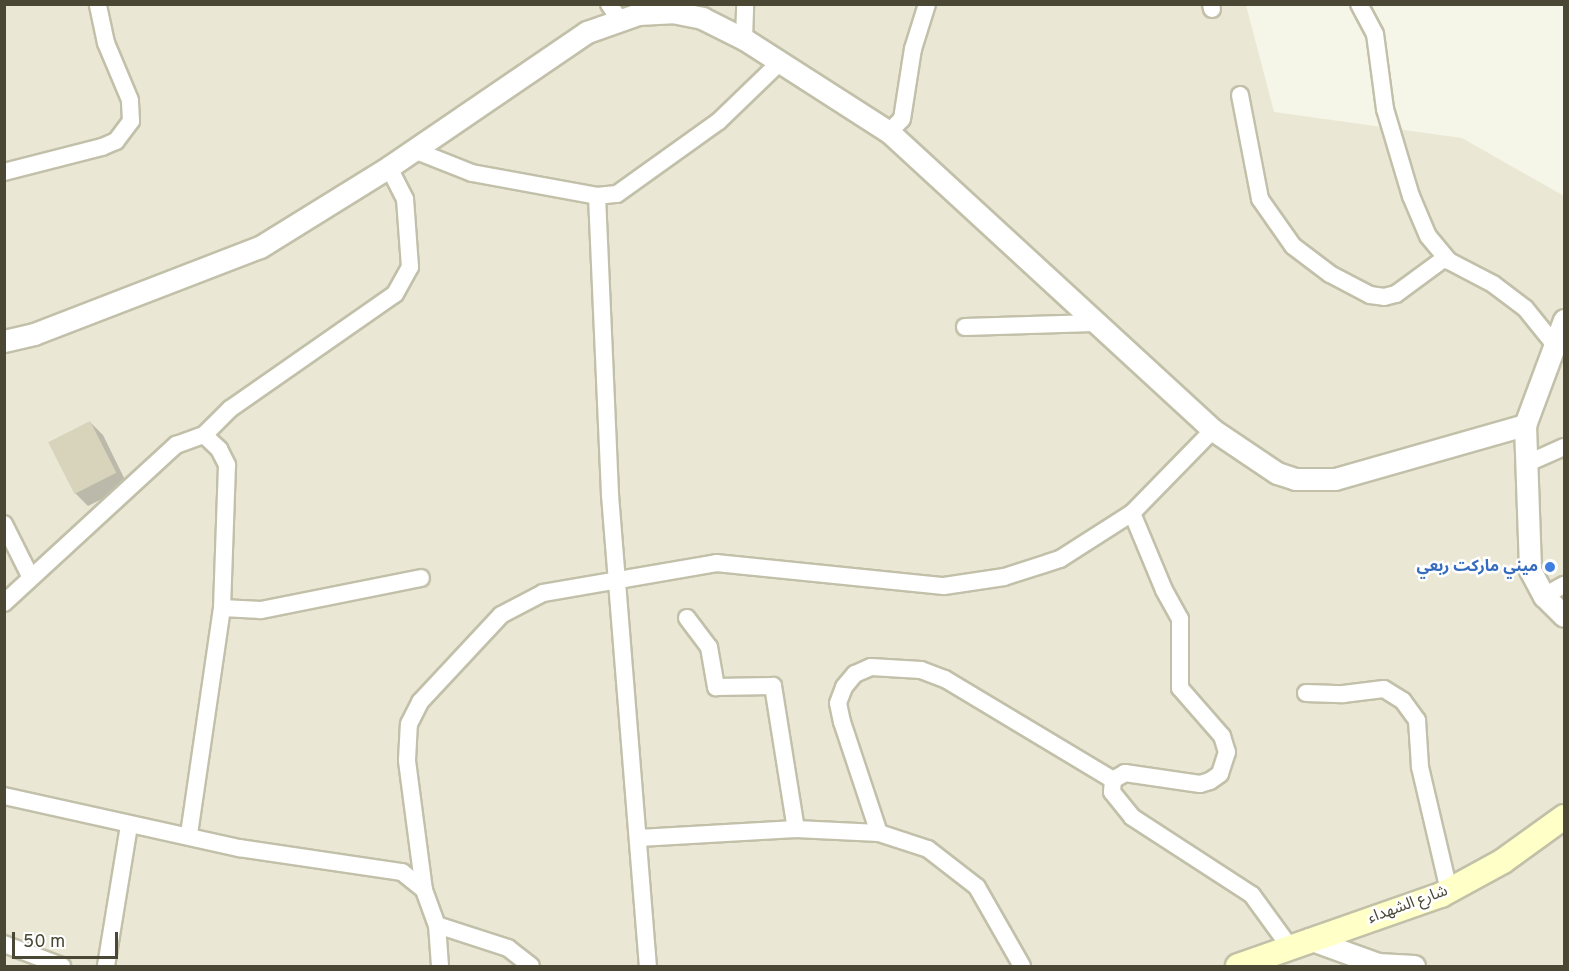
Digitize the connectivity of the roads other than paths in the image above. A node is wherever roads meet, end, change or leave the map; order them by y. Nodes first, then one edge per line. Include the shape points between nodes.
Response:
1 (98, 4) edge
2 (745, 4) edge
3 (927, 4) edge
4 (1359, 4) edge
5 (614, 12) edge
6 (744, 39) junction
7 (779, 63) junction
8 (1240, 95) dead end
9 (889, 132) junction
10 (414, 150) junction
11 (389, 167) junction
12 (4, 172) edge
13 (597, 196) junction
14 (1445, 258) junction
15 (1564, 320) edge
16 (1094, 323) junction
17 (964, 327) dead end
18 (4, 341) edge
19 (1554, 344) junction
20 (1525, 425) junction
21 (1213, 430) junction
22 (204, 435) junction
23 (1564, 447) edge
24 (1528, 463) junction
25 (1132, 513) junction
26 (4, 524) edge
27 (30, 576) junction
28 (421, 578) dead end
29 (617, 579) junction
30 (1564, 585) edge
31 (1544, 596) junction
32 (4, 603) edge
33 (222, 608) junction
34 (1564, 616) edge
35 (687, 618) dead end
36 (1306, 693) dead end
37 (1113, 780) junction
38 (4, 796) edge
39 (1564, 817) edge
40 (129, 826) junction
41 (796, 829) junction
42 (879, 833) junction
43 (189, 835) junction
44 (1564, 836) edge
45 (639, 837) junction
46 (424, 890) junction
47 (1449, 891) junction
48 (437, 925) junction
49 (4, 944) edge
50 (1308, 944) junction
51 (62, 966) edge
52 (106, 966) edge
53 (440, 966) edge
54 (531, 966) edge
55 (648, 966) edge
56 (1022, 966) edge
57 (1238, 966) edge
58 (1269, 966) edge
59 (1414, 966) edge

1 - 12 street via 106,43 130,100 131,121 116,141 102,147
2 - 6 street
3 - 9 street via 914,49 902,119
4 - 14 street via 1375,34 1385,109 1411,196 1428,236
5 - 6 street via 672,12 702,18
5 - 10 street
6 - 7 street
7 - 9 street
7 - 13 street via 719,121 665,163 617,194
8 - 14 street via 1260,199 1293,246 1330,274 1384,297 1396,294
9 - 16 street
10 - 11 street
10 - 13 street via 472,173
11 - 18 street via 260,247 34,334
11 - 22 street via 405,199 410,267 395,294 230,409
13 - 29 street
14 - 19 street via 1493,284 1525,308
15 - 19 street
16 - 17 street
16 - 21 street
19 - 20 street
20 - 21 street via 1335,479 1316,480 1277,473
20 - 24 street
21 - 25 street
22 - 27 street via 176,445
22 - 33 street via 219,448 228,465
23 - 24 street
24 - 31 street via 1530,570
25 - 29 street via 1060,559 1004,577 944,586 716,563
25 - 37 street via 1180,619 1180,688 1222,736 1227,752 1220,774 1200,784 1125,773
26 - 27 street
27 - 32 street
28 - 33 street via 261,610
29 - 45 street
29 - 46 street via 543,593 501,615 420,702 409,724 407,760
30 - 31 street
31 - 34 street
33 - 43 street
35 - 41 street via 710,647 717,687 773,686
36 - 47 street via 1384,689 1403,701 1417,720 1420,767
37 - 42 street via 933,674 909,667 871,667 849,680 838,703
37 - 50 street via 1112,792 1132,817 1252,895
38 - 40 street
39 - 47 main road, شارع الشهداء via 1503,861
40 - 43 street
40 - 52 street
41 - 42 street
41 - 45 street
42 - 56 street via 928,849 977,887
43 - 46 street via 239,848 402,872
44 - 50 main road, شارع الشهداء via 1477,892 1444,908
45 - 55 street
46 - 48 street
47 - 50 main road, شارع الشهداء
48 - 53 street
48 - 54 street via 508,948
49 - 51 street
50 - 57 main road, شارع الشهداء
50 - 58 main road, شارع الشهداء
50 - 59 street via 1378,964

